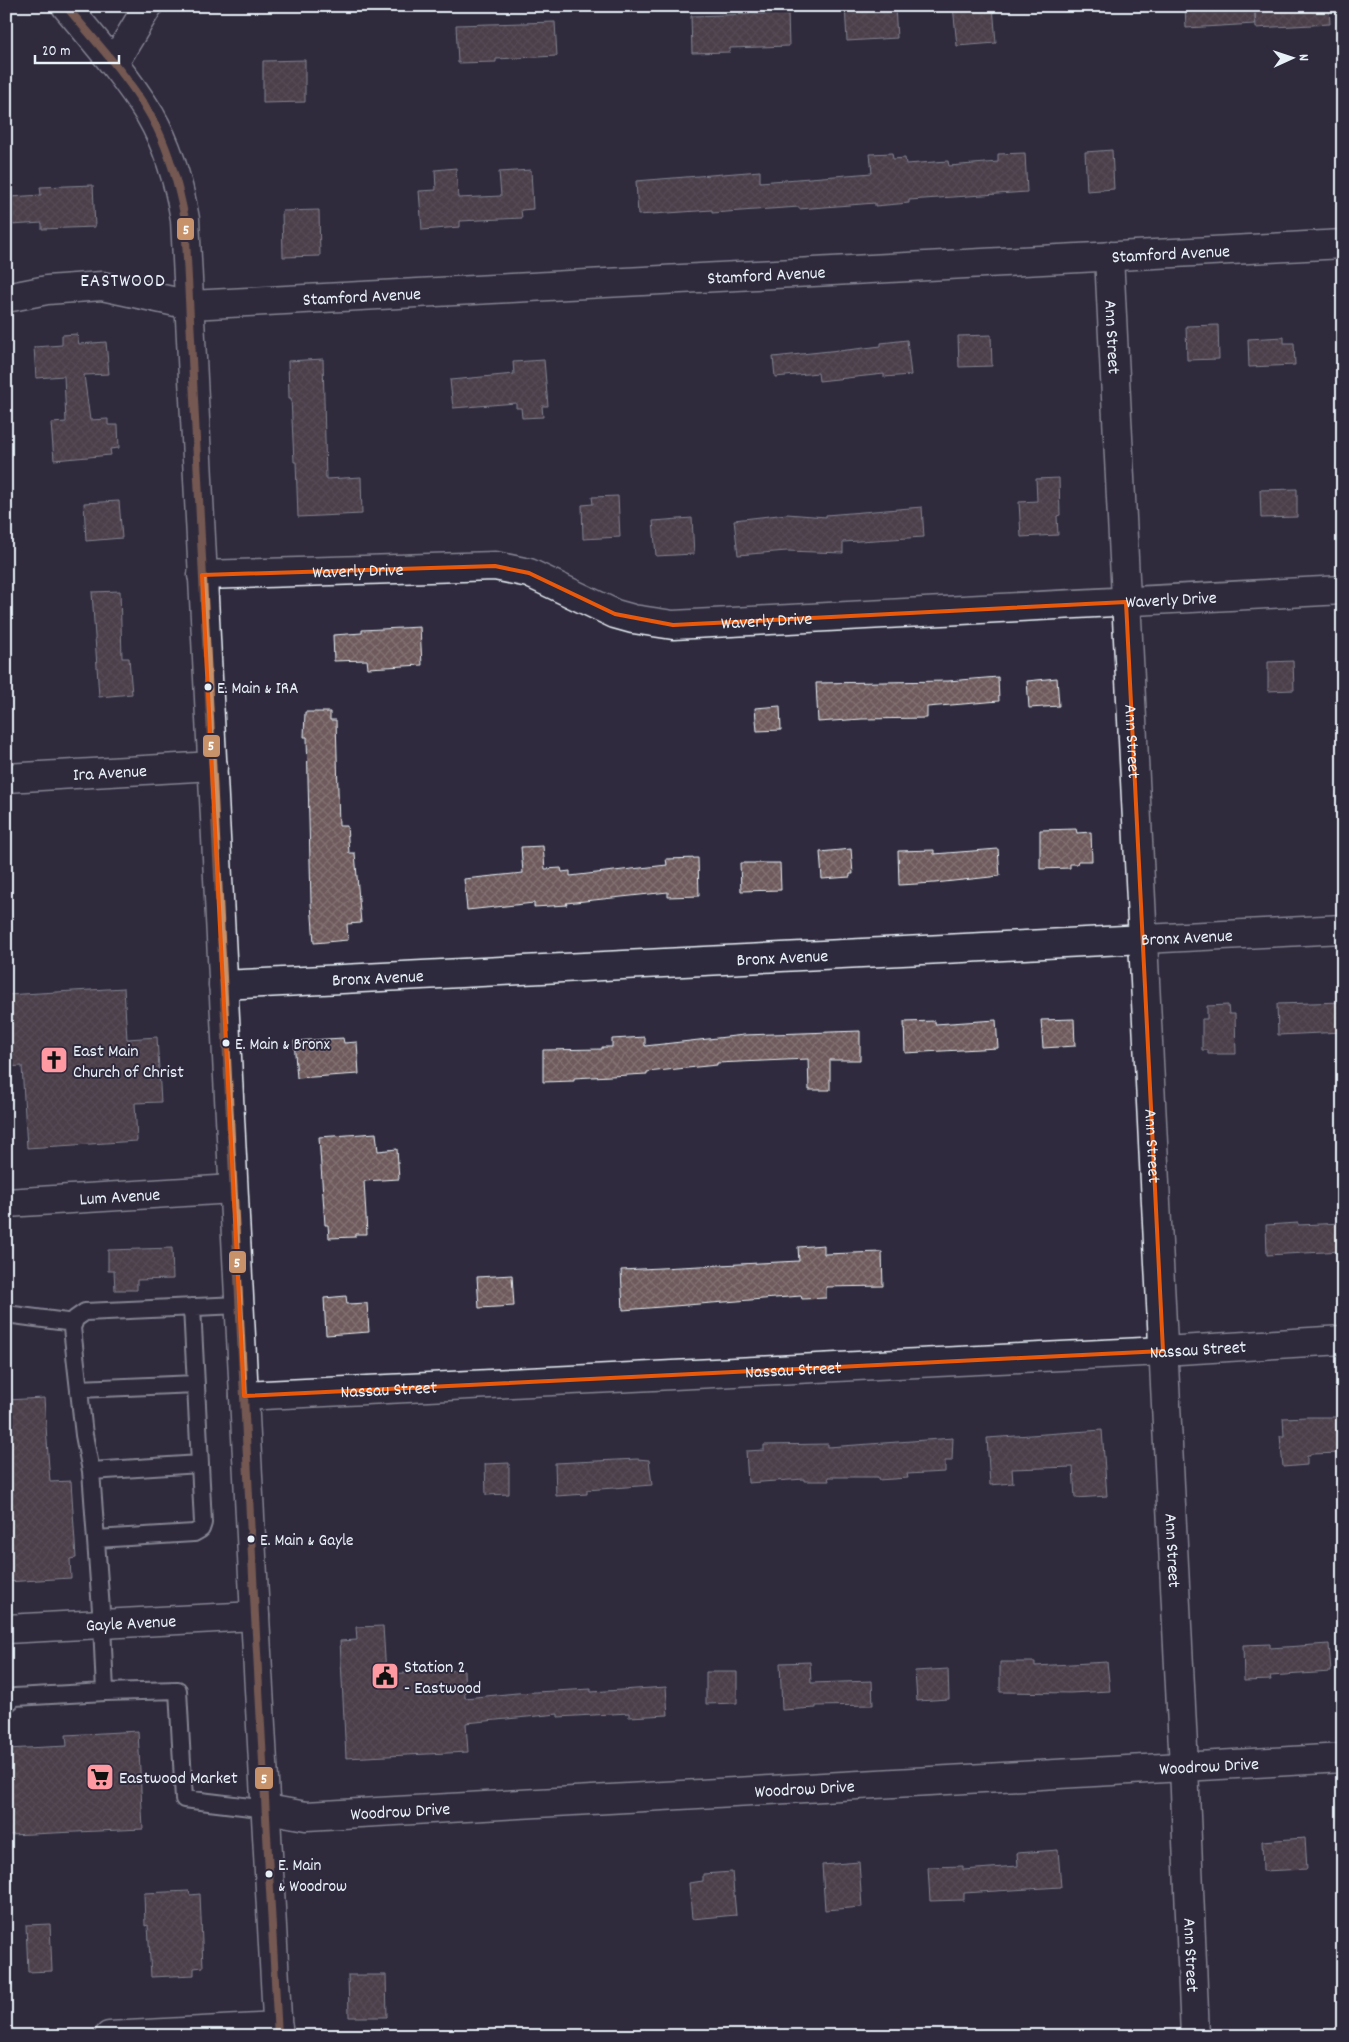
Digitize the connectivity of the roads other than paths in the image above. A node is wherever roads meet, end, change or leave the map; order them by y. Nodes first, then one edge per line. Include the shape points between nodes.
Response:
1 (66, 6) edge
2 (148, 6) edge
3 (114, 63) junction
4 (1343, 244) edge
5 (1109, 256) junction
6 (6, 298) edge
7 (190, 305) junction
8 (202, 575) junction
9 (1343, 590) edge
10 (1126, 602) junction
11 (213, 766) junction
12 (6, 778) edge
13 (1343, 928) edge
14 (1142, 938) junction
15 (223, 985) junction
16 (233, 1189) junction
17 (6, 1203) edge
18 (239, 1305) junction
19 (192, 1307) junction
20 (6, 1314) edge
21 (74, 1323) junction
22 (1343, 1340) edge
23 (1164, 1350) junction
24 (196, 1384) junction
25 (79, 1389) junction
26 (244, 1396) junction
27 (200, 1464) junction
28 (91, 1471) junction
29 (96, 1539) junction
30 (255, 1616) junction
31 (102, 1624) junction
32 (6, 1628) edge
33 (105, 1692) junction
34 (6, 1704) edge
35 (1343, 1758) edge
36 (1184, 1767) junction
37 (267, 1809) junction
38 (278, 2031) edge
39 (109, 2036) edge
40 (1195, 2036) edge

1 - 3 street
2 - 3 street
3 - 7 street via 150,116 180,190
4 - 5 street, Stamford Avenue
5 - 7 street, Stamford Avenue
5 - 10 street, Ann Street
6 - 7 street, Stamford Avenue via 47,290 102,286
7 - 8 street
8 - 10 street, Waverly Drive via 495,566 529,573 615,614 673,625
8 - 11 street
9 - 10 street, Waverly Drive
10 - 14 street, Ann Street
11 - 12 street, Ira Avenue
11 - 15 street
13 - 14 street, Bronx Avenue
14 - 15 street, Bronx Avenue
14 - 23 street, Ann Street
15 - 16 street
16 - 17 street, Lum Avenue
16 - 18 street
18 - 19 lane
18 - 26 street
19 - 21 lane via 85,1312 75,1318
19 - 24 lane
20 - 21 lane
21 - 25 lane
22 - 23 street, Nassau Street
23 - 26 street, Nassau Street
23 - 36 street, Ann Street
24 - 25 lane
24 - 27 lane
25 - 28 lane
26 - 30 street
27 - 28 lane
27 - 29 lane via 201,1529 194,1533
28 - 29 lane
29 - 31 lane
30 - 31 street, Gayle Avenue
30 - 37 street
31 - 32 street, Gayle Avenue
31 - 33 lane
33 - 34 lane via 14,1697
33 - 37 lane via 178,1690 184,1800
35 - 36 street, Woodrow Drive
36 - 37 street, Woodrow Drive via 306,1816
36 - 40 street, Ann Street
37 - 38 street
38 - 39 street

